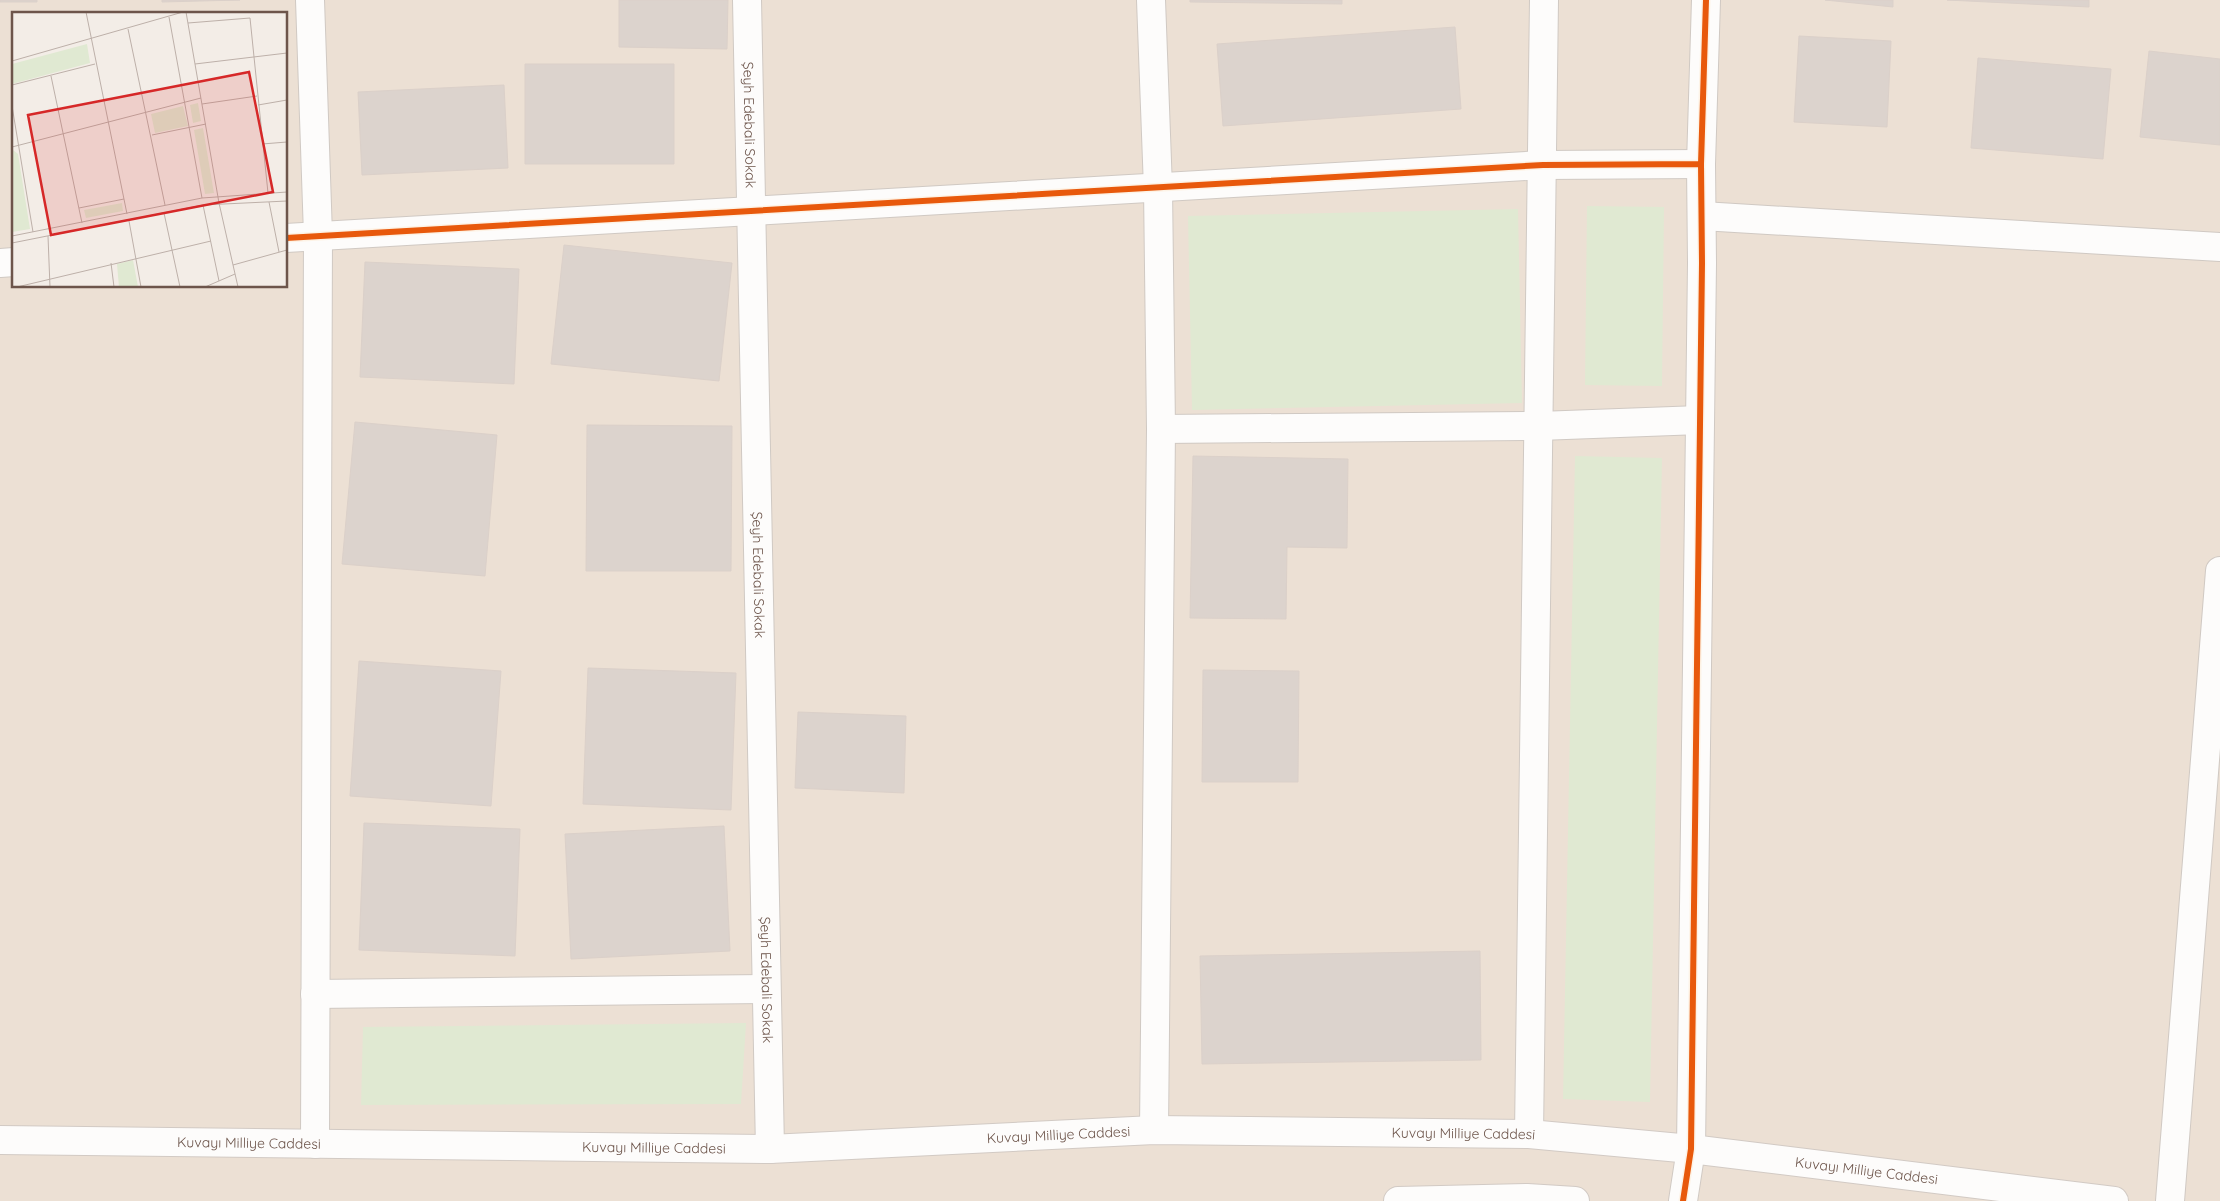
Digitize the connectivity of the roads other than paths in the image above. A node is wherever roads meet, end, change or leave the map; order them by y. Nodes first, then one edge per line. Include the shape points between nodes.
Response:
1 (310, 0) edge
2 (747, 0) edge
3 (1151, 0) edge
4 (1544, 0) edge
5 (1706, 0) edge
6 (1701, 164) junction
7 (1543, 165) junction
8 (1158, 188) junction
9 (750, 212) junction
10 (1702, 216) junction
11 (318, 235) junction
12 (288, 238) edge
13 (2220, 247) edge
14 (1700, 420) junction
15 (1539, 426) junction
16 (1161, 429) junction
17 (2220, 571) edge
18 (2214, 725) edge
19 (766, 989) junction
20 (315, 994) junction
21 (1154, 1130) junction
22 (1529, 1134) junction
23 (0, 1140) edge
24 (315, 1144) junction
25 (770, 1149) junction
26 (1691, 1149) junction
27 (1527, 1199) edge
28 (1398, 1201) edge
29 (1575, 1201) edge
30 (1682, 1201) edge
31 (2114, 1201) edge
32 (2170, 1201) edge

1 - 11 street
2 - 9 street, Şeyh Edebali Sokak
3 - 8 street
4 - 7 street
5 - 6 street
6 - 7 street
6 - 10 street
7 - 8 street
7 - 15 street
8 - 9 street
8 - 16 street
9 - 11 street
9 - 19 street, Şeyh Edebali Sokak
10 - 13 street
10 - 14 street
11 - 12 street
11 - 20 street
14 - 15 street
14 - 26 street
15 - 16 street
15 - 22 street
16 - 21 street
17 - 18 street
18 - 32 street
19 - 20 street
19 - 25 street, Şeyh Edebali Sokak
20 - 24 street
21 - 22 street, Kuvayı Milliye Caddesi
21 - 25 street, Kuvayı Milliye Caddesi
22 - 26 street, Kuvayı Milliye Caddesi
23 - 24 street, Kuvayı Milliye Caddesi
24 - 25 street, Kuvayı Milliye Caddesi
26 - 30 street
26 - 31 street, Kuvayı Milliye Caddesi
27 - 28 street
27 - 29 street

